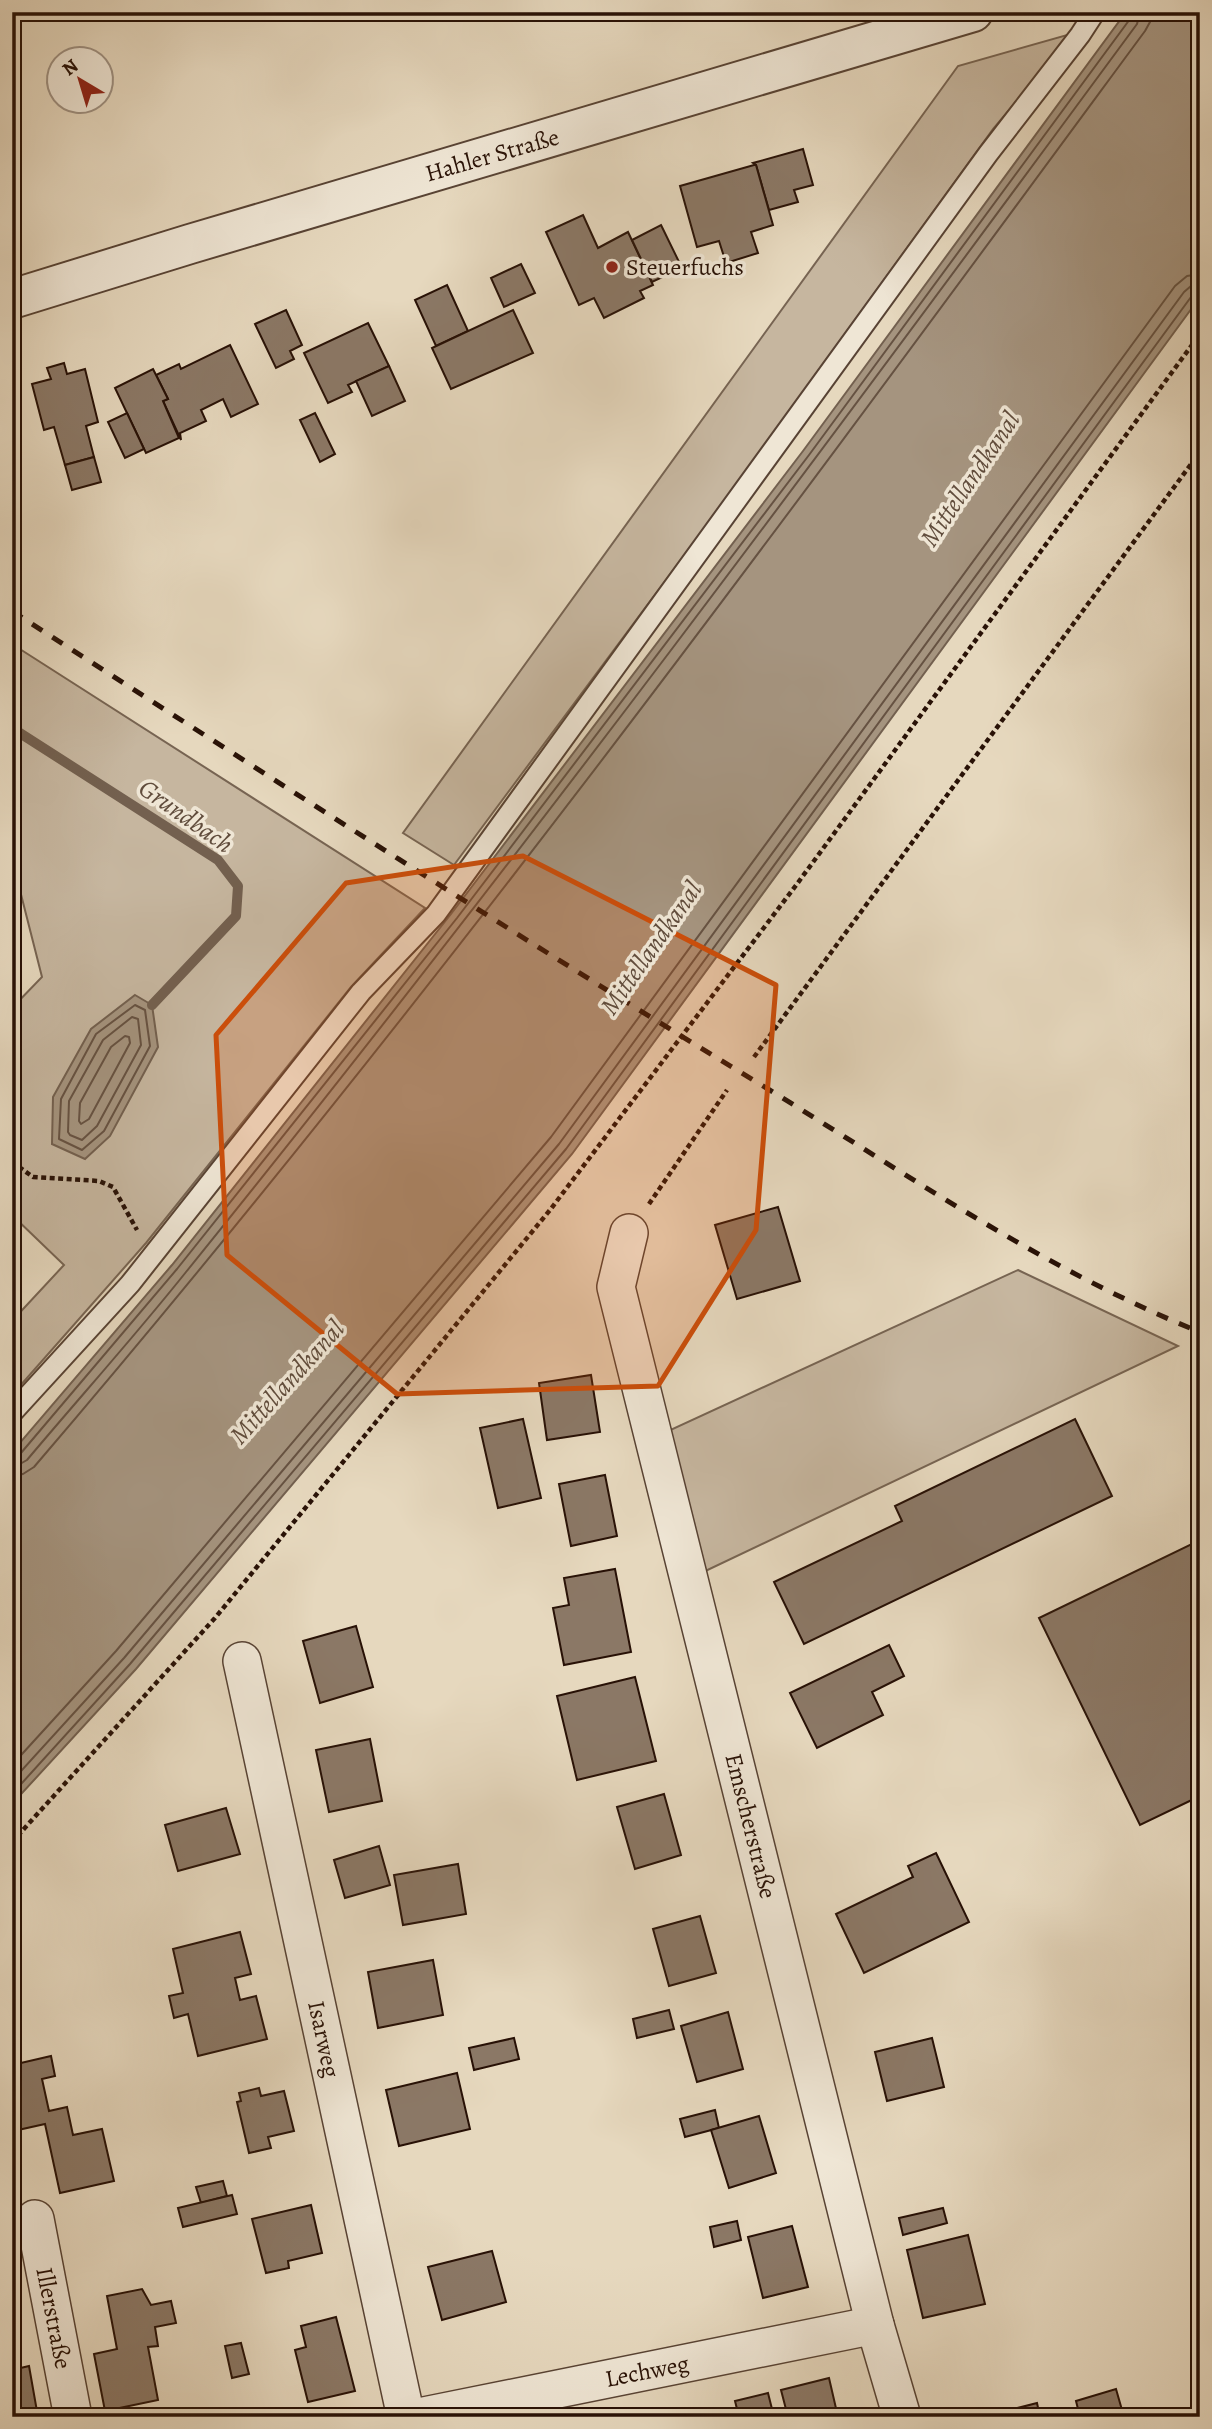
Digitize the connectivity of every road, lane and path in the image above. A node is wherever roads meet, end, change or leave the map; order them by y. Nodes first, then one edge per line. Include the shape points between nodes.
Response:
1 (1095, 12) edge
2 (965, 13) edge
3 (12, 299) edge
4 (1200, 334) edge
5 (1200, 452) edge
6 (754, 1057) dead end
7 (727, 1090) dead end
8 (12, 1163) edge
9 (629, 1233) joint
10 (153, 1254) junction
11 (12, 1413) edge
12 (242, 1661) dead end
13 (12, 1842) edge
14 (35, 2219) dead end
15 (875, 2325) junction
16 (73, 2417) edge
17 (406, 2417) edge
18 (419, 2417) edge
19 (902, 2417) edge

1 - 10 lane via 436,914 361,992
2 - 3 street, Hahler Straße
4 - 13 path via 797,884 550,1210 215,1618
5 - 6 path
7 - 9 path
8 - 10 path via 33,1177 99,1181 113,1187
9 - 15 street, Emscherstraße via 616,1287
10 - 11 lane
12 - 17 street, Isarweg
14 - 16 street, Illerstraße
15 - 18 street, Lechweg
15 - 19 street, Emscherstraße

